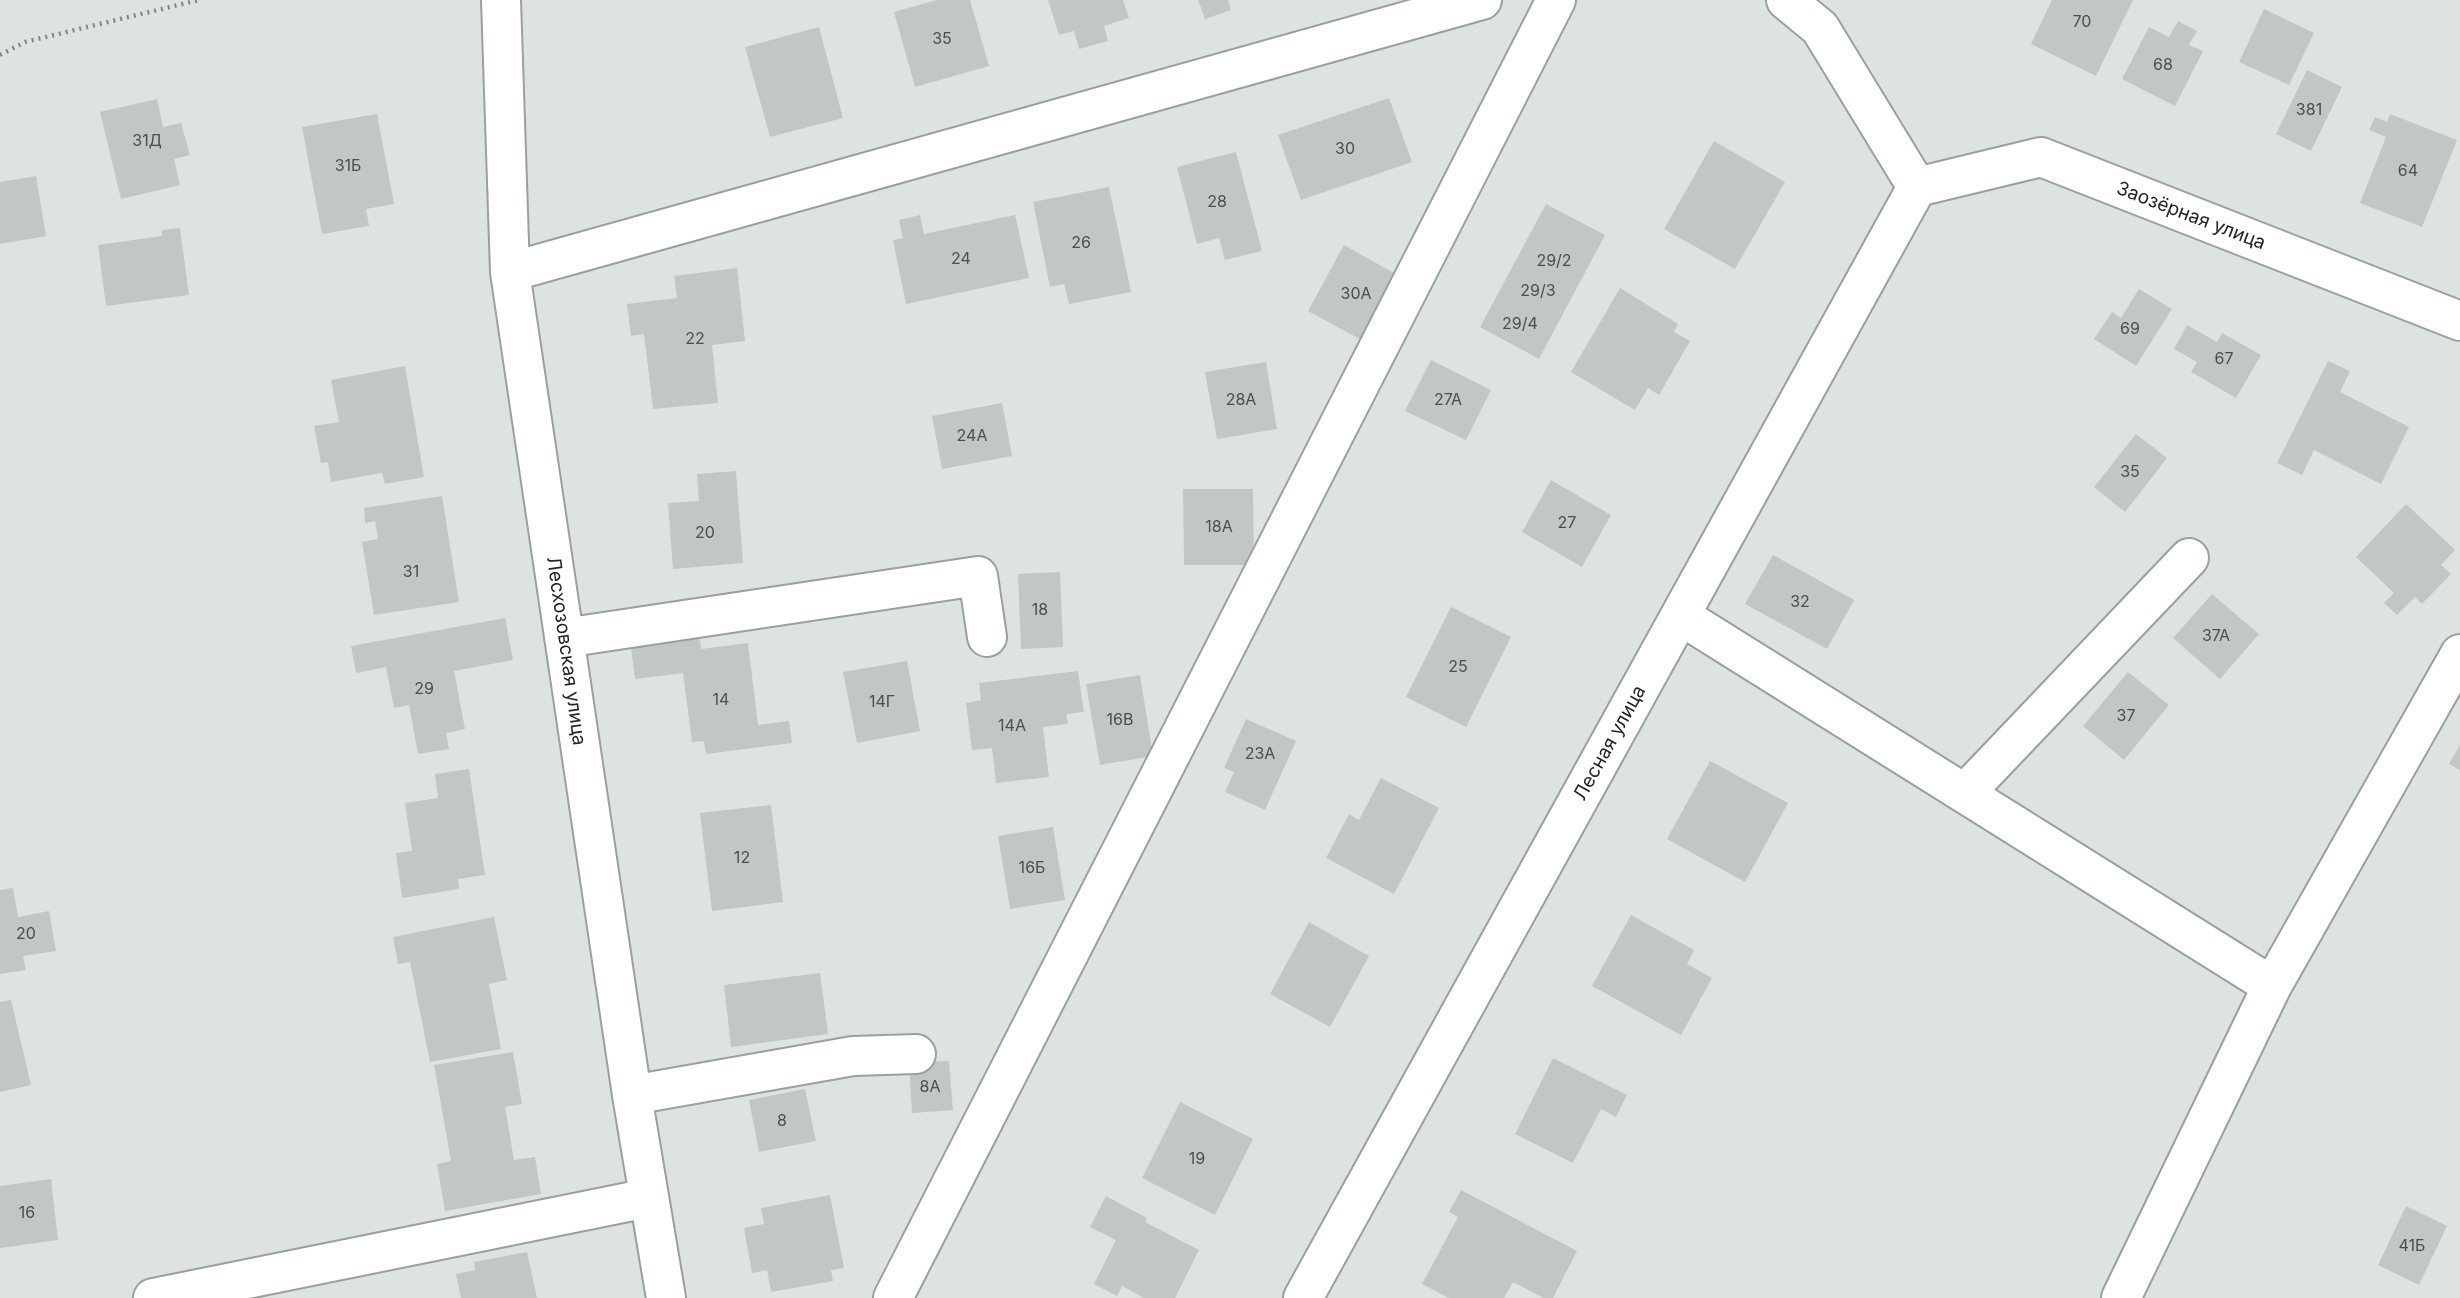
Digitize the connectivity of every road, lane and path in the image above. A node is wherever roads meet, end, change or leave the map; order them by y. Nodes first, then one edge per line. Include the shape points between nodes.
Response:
1 (199, 0) edge
2 (502, 0) edge
3 (1482, 0) edge
4 (1556, 0) edge
5 (1786, 0) edge
6 (0, 55) edge
7 (1917, 187) junction
8 (510, 272) junction
9 (2460, 321) edge
10 (2189, 558) dead end
11 (1681, 616) junction
12 (987, 637) dead end
13 (564, 638) junction
14 (2460, 654) edge
15 (1965, 793) junction
16 (2272, 986) junction
17 (916, 1054) dead end
18 (632, 1095) junction
19 (648, 1198) junction
20 (295, 1283) edge
21 (153, 1298) edge
22 (666, 1298) edge
23 (893, 1298) edge
24 (1303, 1298) edge
25 (2121, 1298) edge

1 - 6 path via 25,42
2 - 8 street, Лесхозовская улица
3 - 8 street
4 - 23 street
5 - 7 street via 1820,28
7 - 9 street, Заозёрная улица via 2041,157
7 - 11 street, Лесная улица
8 - 13 street, Лесхозовская улица
10 - 15 street
11 - 15 street
11 - 24 street, Лесная улица
12 - 13 street via 978,576
13 - 18 street, Лесхозовская улица
14 - 16 street
15 - 16 street
16 - 25 street
17 - 18 street via 853,1056
18 - 19 street, Лесхозовская улица
19 - 20 street
19 - 22 street, Лесхозовская улица
20 - 21 street

